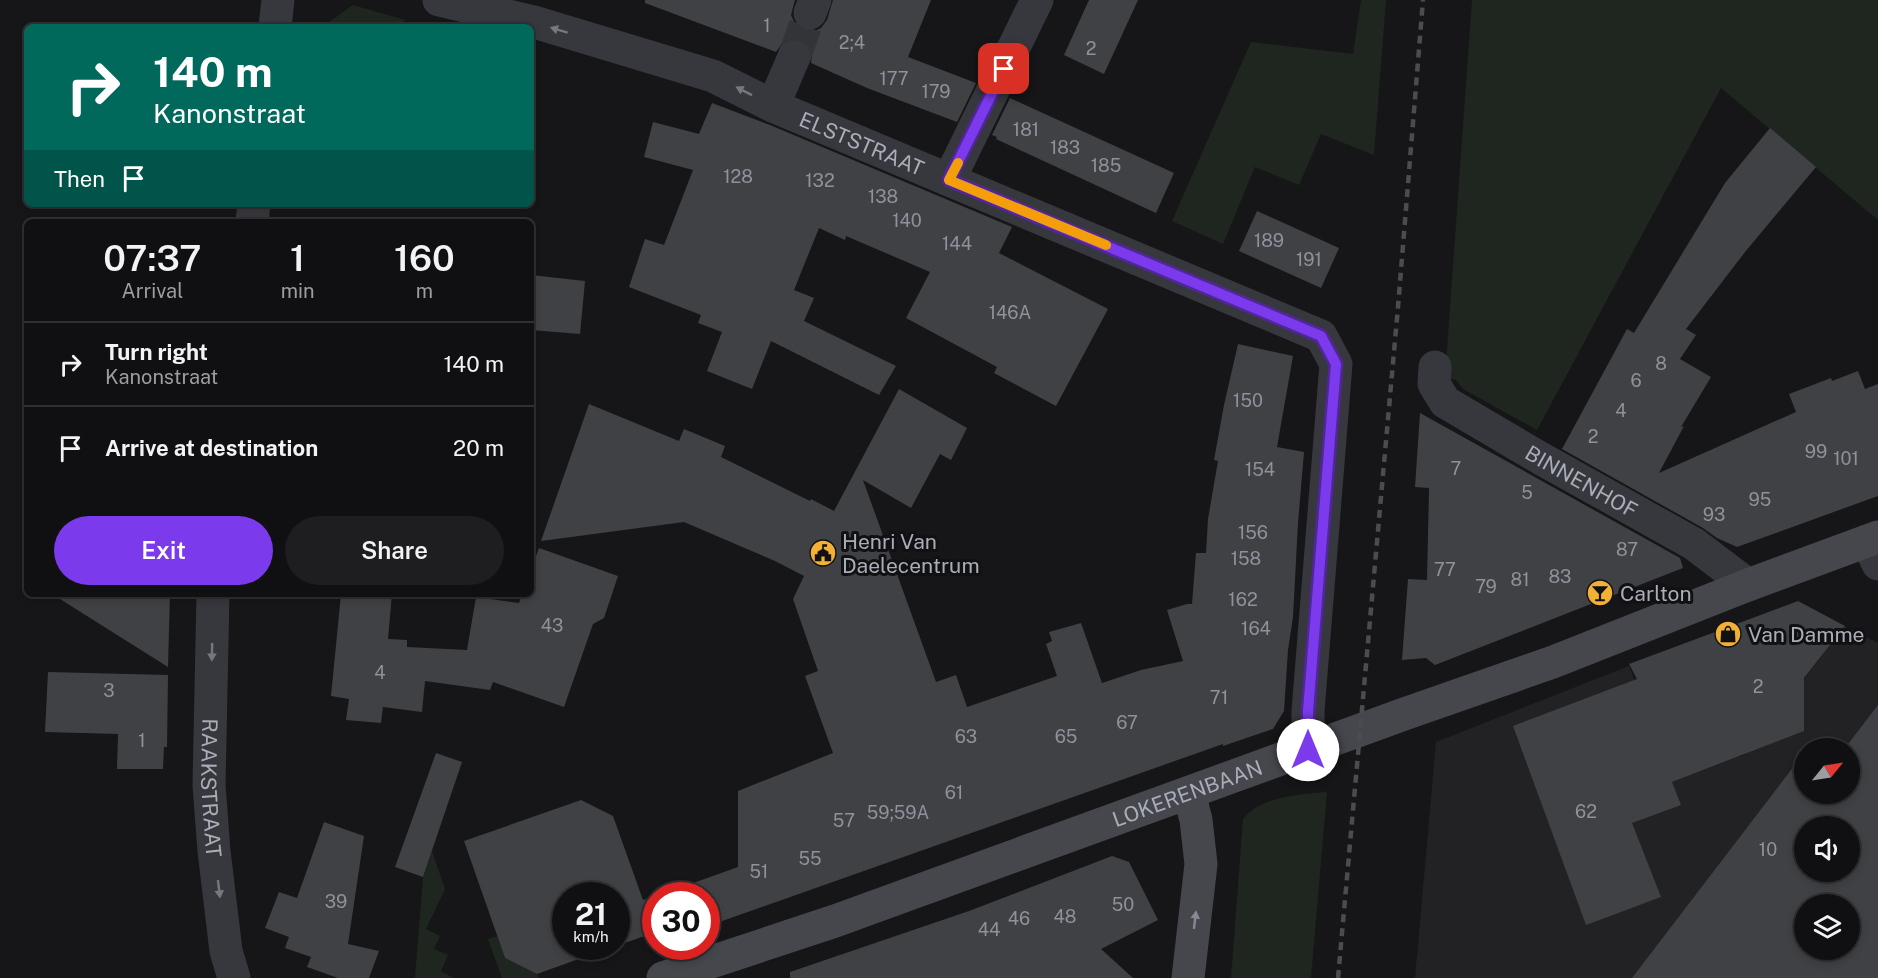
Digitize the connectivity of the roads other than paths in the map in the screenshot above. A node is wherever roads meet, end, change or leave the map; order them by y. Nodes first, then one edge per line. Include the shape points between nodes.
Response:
1 (278, 0) edge
2 (440, 0) edge
3 (1037, 0) edge
4 (275, 24) edge
5 (794, 57) tunnel mouth
6 (773, 106) junction
7 (949, 180) junction
8 (1435, 367) dead end
9 (1874, 547) edge
10 (1748, 585) junction
11 (213, 597) edge
12 (1308, 750) junction
13 (1189, 793) junction
14 (234, 978) edge
15 (663, 978) edge
16 (1188, 978) edge

1 - 4 street
6 -> 2 street, ELSTSTRAAT via 713,76 534,22
3 - 7 street
5 - 6 street
6 - 7 street, ELSTSTRAAT
7 - 12 street, ELSTSTRAAT via 1321,336 1336,364
8 - 10 street, BINNENHOF via 1434,384 1445,402 1694,544
9 - 10 street, LOKERENBAAN
10 - 12 street, LOKERENBAAN via 1553,662
11 -> 14 street, RAAKSTRAAT via 209,785 226,951
12 - 13 street, LOKERENBAAN
13 - 15 street, LOKERENBAAN via 835,921
16 -> 13 street via 1201,864

